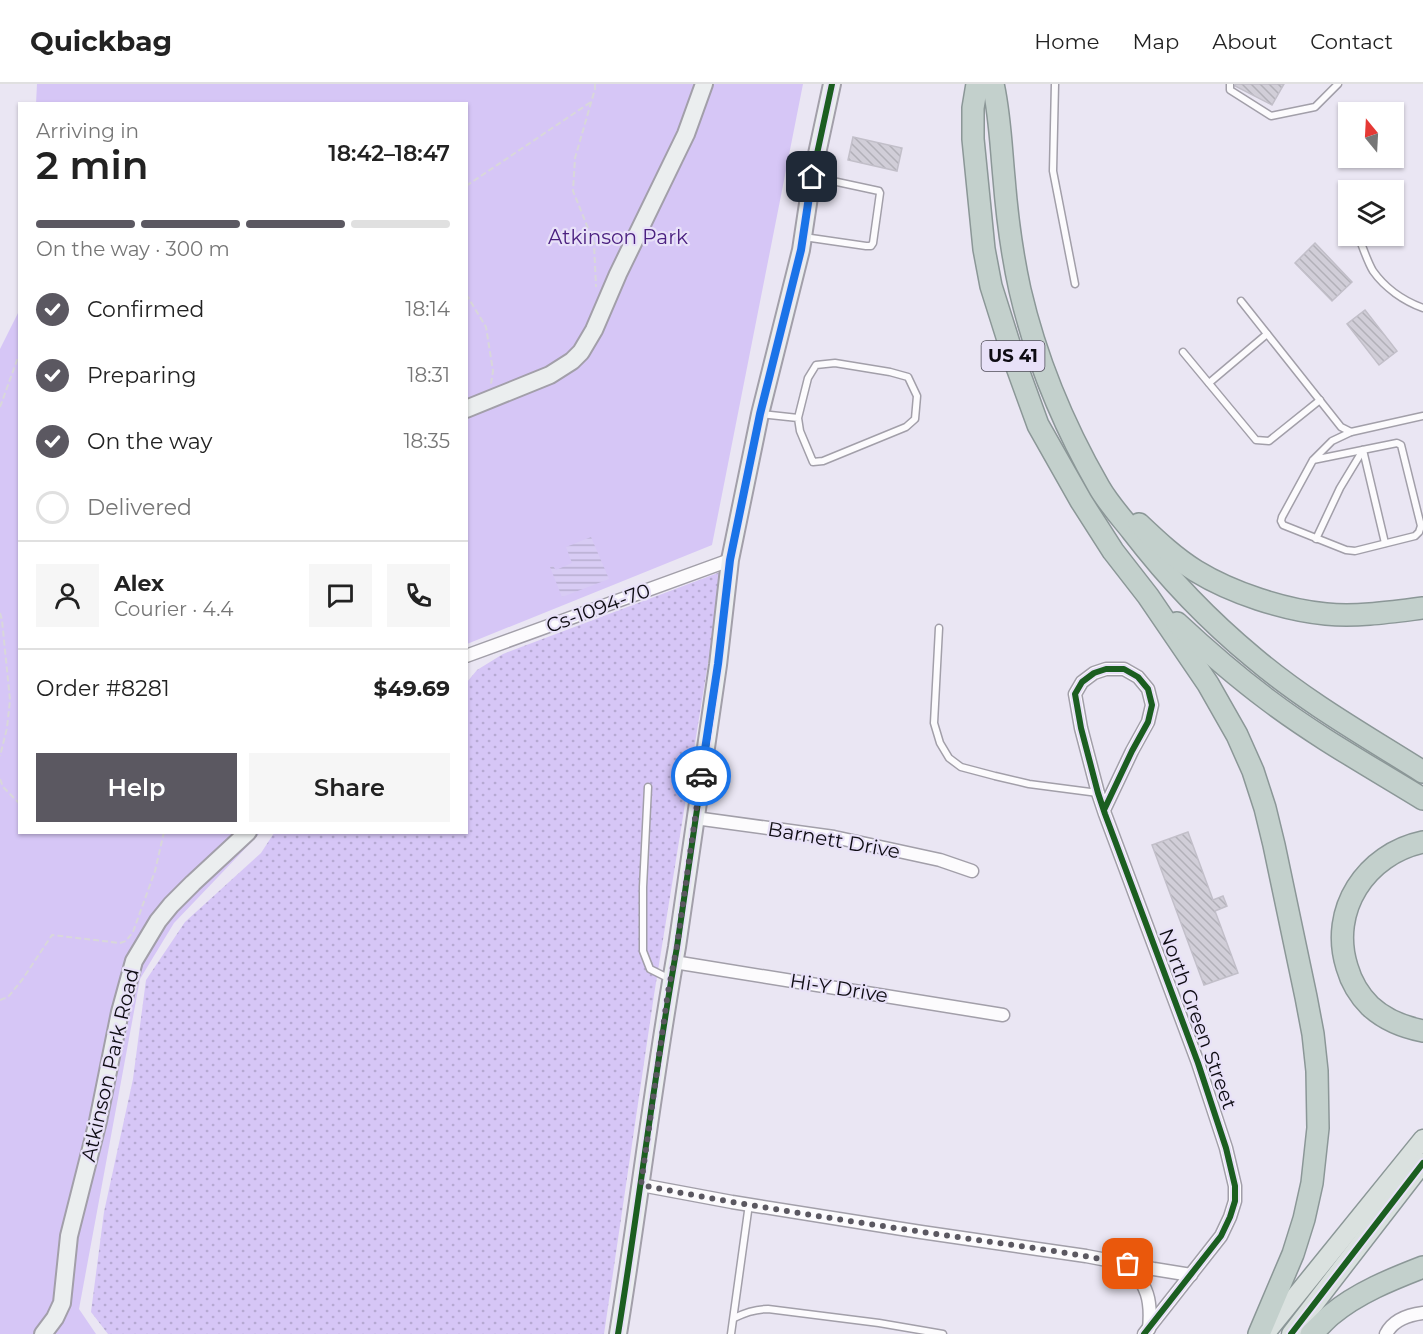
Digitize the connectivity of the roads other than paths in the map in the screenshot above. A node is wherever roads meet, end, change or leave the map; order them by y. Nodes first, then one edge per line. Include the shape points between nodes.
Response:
1 (704, 84) edge
2 (832, 84) edge
3 (977, 84) edge
4 (993, 84) edge
5 (1055, 84) edge
6 (1230, 84) edge
7 (1338, 84) edge
8 (812, 177) junction
9 (803, 237) junction
10 (1362, 246) edge
11 (1075, 284) dead end
12 (1241, 301) dead end
13 (1423, 308) edge
14 (1267, 333) junction
15 (1183, 351) dead end
16 (1209, 383) junction
17 (1320, 400) junction
18 (468, 409) edge
19 (760, 414) junction
20 (1423, 416) edge
21 (798, 418) junction
22 (1351, 432) junction
23 (1363, 450) junction
24 (1313, 460) junction
25 (1100, 490) junction
26 (1316, 539) junction
27 (1386, 543) junction
28 (730, 560) junction
29 (1148, 596) junction
30 (1423, 608) edge
31 (939, 628) dead end
32 (468, 655) edge
33 (1423, 772) edge
34 (648, 787) dead end
35 (1098, 793) junction
36 (1423, 800) edge
37 (1104, 810) junction
38 (695, 818) junction
39 (246, 834) edge
40 (1423, 842) edge
41 (972, 871) dead end
42 (674, 962) junction
43 (671, 980) junction
44 (1003, 1015) dead end
45 (1423, 1031) edge
46 (1423, 1138) edge
47 (1423, 1163) edge
48 (641, 1185) junction
49 (749, 1204) junction
50 (1128, 1264) junction
51 (1423, 1267) edge
52 (1191, 1275) junction
53 (1423, 1313) edge
54 (734, 1318) junction
55 (1146, 1331) edge
56 (43, 1334) edge
57 (618, 1334) edge
58 (731, 1334) edge
59 (943, 1334) edge
60 (1259, 1334) edge
61 (1265, 1334) edge
62 (1291, 1334) edge
63 (1311, 1334) edge
64 (1386, 1334) edge

1 - 18 street via 686,134 581,352 550,375
2 - 8 street
3 - 29 highway, US 41 via 973,139 984,249 1014,359 1038,425 1061,467 1113,551
4 - 25 highway, US 41 via 1016,269 1029,323 1059,407
5 - 11 lane via 1053,171
6 - 7 lane via 1230,90 1271,116 1315,107
8 - 9 street
8 - 9 lane via 879,191 873,243 866,246
9 - 19 street
10 - 13 lane via 1382,282 1400,297
12 - 14 lane
14 - 16 lane
14 - 17 lane
15 - 16 lane
16 - 17 lane via 1256,440 1269,441
17 - 22 lane via 1341,427
19 - 21 lane
19 - 28 street
20 - 22 lane
21 - 21 lane via 813,462 824,461 906,427 915,419 917,396 908,377 835,363 816,365 808,378
22 - 24 lane via 1332,441
23 - 24 lane
23 - 26 lane
23 - 27 lane
23 - 27 lane via 1401,445 1421,526 1415,536
24 - 26 lane via 1281,521 1282,525
25 - 30 highway via 1171,554 1223,585 1258,599 1326,614
25 - 33 highway, US 41 via 1188,598 1238,645 1291,687
26 - 27 lane via 1355,551
28 - 32 street, Cs-1094-70
28 - 38 street
29 - 36 highway, US 41 via 1269,701
29 - 60 highway via 1208,684 1253,771 1274,845 1313,1034 1319,1109 1312,1183 1293,1254
31 - 35 lane via 934,723 939,743 949,758 961,767 1006,779
34 - 43 lane via 643,951 650,969
35 - 37 street, North Green Street
35 - 37 street, North Green Street via 1075,694 1094,673 1124,669 1148,689 1152,705 1148,722
37 - 52 street, North Green Street via 1198,1063 1234,1178 1235,1201 1230,1217 1221,1236
38 - 41 street, Barnett Drive via 834,837 940,860
38 - 42 street
39 - 56 street, Atkinson Park Road via 171,905 134,961 69,1236 62,1303
40 - 45 highway via 1397,850 1369,871 1347,908 1342,940 1348,971 1370,1006 1406,1028
42 - 43 street
42 - 44 street, Hi-Y Drive
43 - 48 street
46 - 61 main road
47 - 62 main road
48 - 49 street
48 - 57 street
49 - 50 street
49 - 54 lane
50 - 52 street
50 - 55 street via 1145,1288 1150,1314
51 - 63 highway via 1362,1294 1332,1313
52 - 55 street, North Green Street
53 - 64 street via 1400,1319
54 - 58 lane
54 - 59 lane via 747,1311 768,1309

